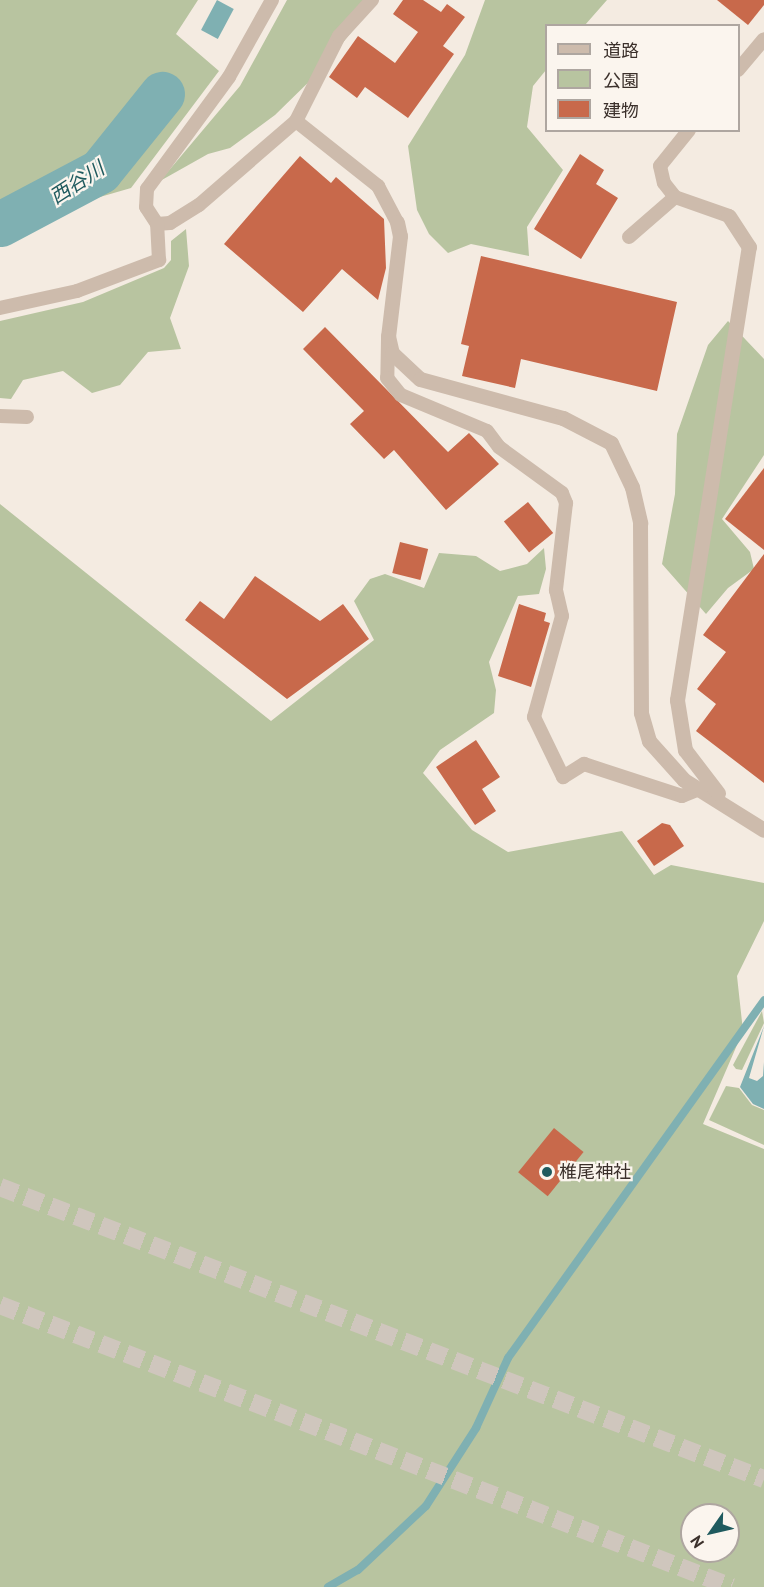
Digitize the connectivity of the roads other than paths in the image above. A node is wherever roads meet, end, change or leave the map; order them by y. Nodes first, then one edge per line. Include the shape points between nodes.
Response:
1 (272, 0) edge
2 (372, 0) edge
3 (764, 39) edge
4 (740, 68) edge
5 (296, 121) junction
6 (687, 132) edge
7 (675, 197) junction
8 (729, 216) joint
9 (397, 222) joint
10 (157, 224) junction
11 (628, 237) dead end
12 (0, 308) edge
13 (388, 336) junction
14 (0, 416) edge
15 (27, 417) dead end
16 (699, 789) junction
17 (736, 810) junction
18 (764, 830) edge

1 - 10 lane via 229,77 147,189 146,207
2 - 5 lane via 339,36
3 - 4 lane
5 - 9 lane via 378,186
5 - 10 lane via 199,205 170,223
6 - 7 lane via 660,166
7 - 8 lane
7 - 11 lane
8 - 17 street via 749,247 677,700 685,750 703,778
9 - 13 street via 400,236
10 - 12 lane via 159,260 77,291
13 - 16 street via 402,368 420,379 563,418 611,443 632,487 640,523 641,714 649,741 663,760
13 - 16 lane via 387,378 401,395 488,431 499,447 562,493 567,503 556,590 562,616 534,717 563,777 584,764 682,796
14 - 15 lane
16 - 17 street
17 - 18 street

